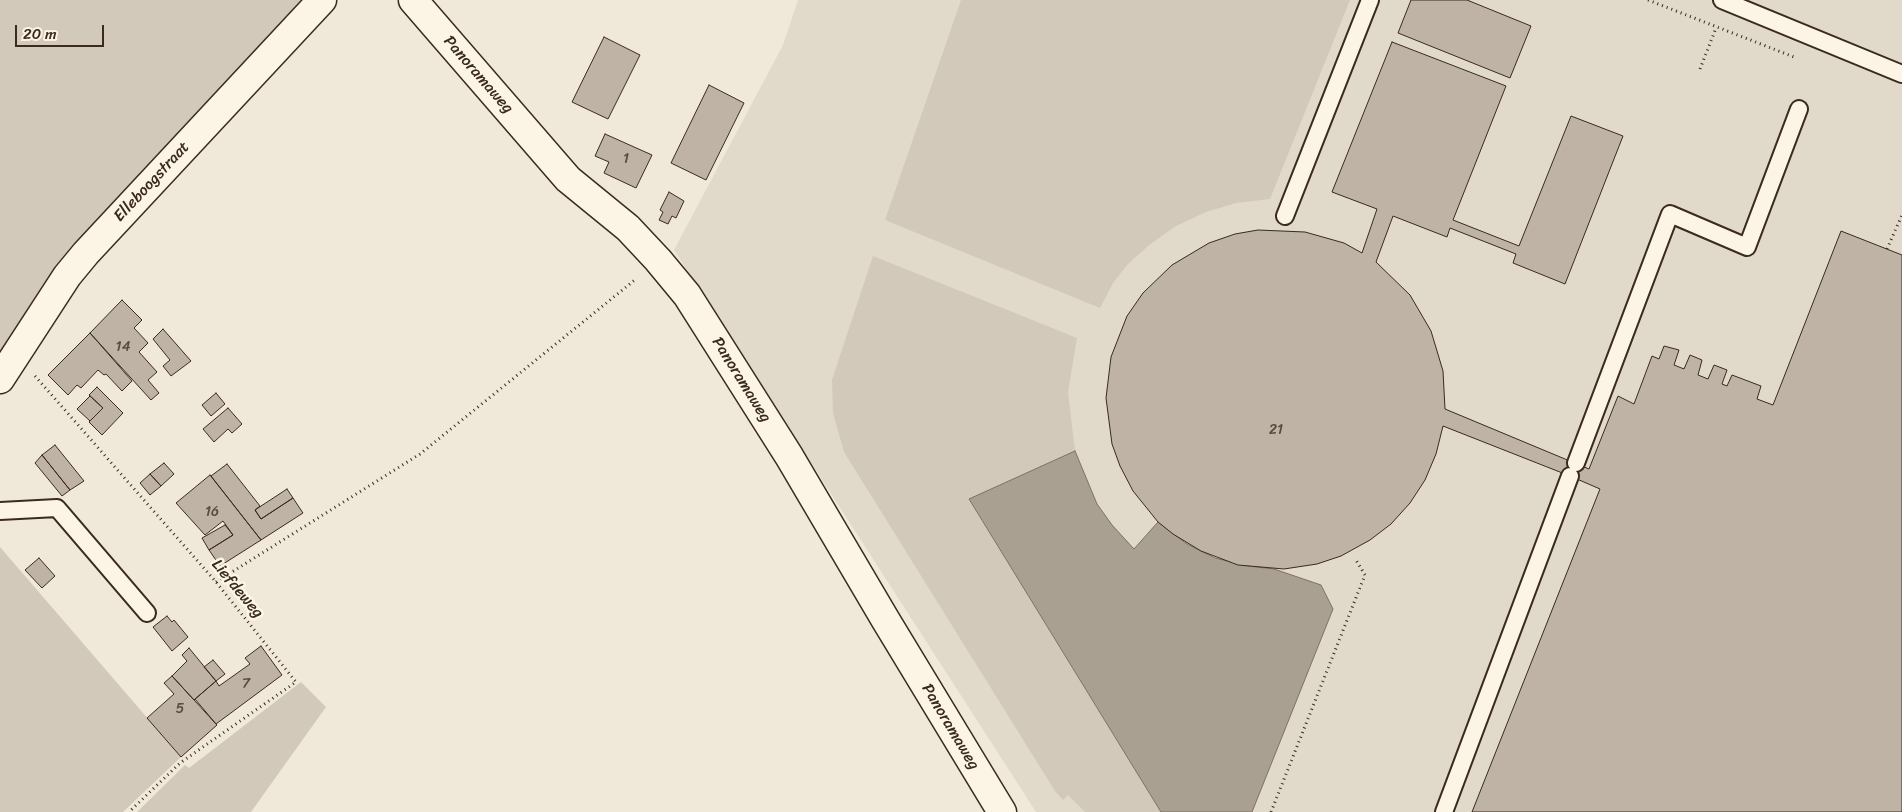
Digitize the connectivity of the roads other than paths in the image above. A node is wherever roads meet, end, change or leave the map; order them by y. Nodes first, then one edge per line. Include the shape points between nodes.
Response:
1 (322, 0) edge
2 (413, 0) edge
3 (1370, 0) edge
4 (1722, 0) edge
5 (1902, 74) edge
6 (1799, 109) dead end
7 (1285, 216) dead end
8 (7, 368) edge
9 (0, 511) edge
10 (146, 613) dead end
11 (1002, 812) edge
12 (1444, 812) edge

1 - 8 street, Elleboogstraat via 86,253 67,276
2 - 11 street, Panoramaweg via 568,179 628,228 688,295 789,456
3 - 7 lane
4 - 5 lane
6 - 12 lane via 1746,247 1670,214
9 - 10 lane via 57,508

